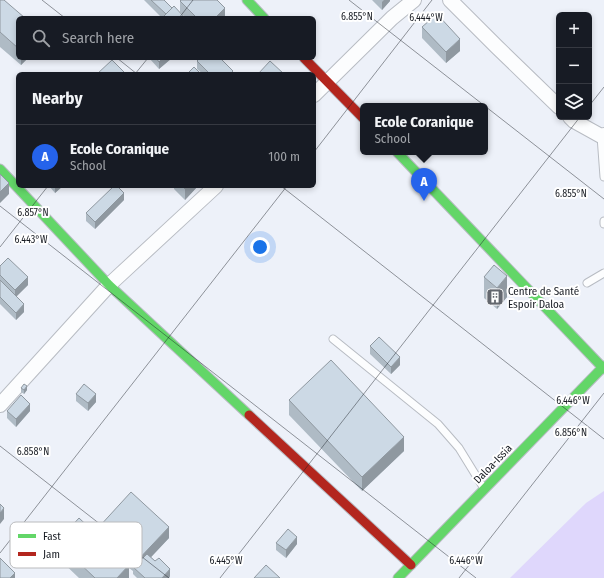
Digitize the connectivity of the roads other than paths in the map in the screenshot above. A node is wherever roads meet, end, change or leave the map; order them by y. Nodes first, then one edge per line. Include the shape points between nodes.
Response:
1 (246, 0) edge
2 (414, 0) edge
3 (450, 0) edge
4 (262, 16) edge
5 (306, 60) edge
6 (328, 82) junction
7 (316, 93) edge
8 (556, 103) edge
9 (360, 115) edge
10 (573, 120) edge
11 (602, 135) edge
12 (400, 155) edge
13 (0, 169) edge
14 (604, 177) edge
15 (16, 186) edge
16 (18, 188) edge
17 (214, 188) edge
18 (604, 221) edge
19 (604, 224) edge
20 (604, 273) edge
21 (587, 283) dead end
22 (109, 286) junction
23 (333, 339) dead end
24 (604, 367) edge
25 (0, 405) edge
26 (485, 489) junction
27 (411, 565) junction
28 (398, 578) edge

1 - 4 street
2 - 6 street via 392,18
3 - 8 street
5 - 6 street
6 - 7 street
6 - 9 street
10 - 11 street
11 - 14 lane
12 - 24 street
13 - 15 street
16 - 22 street
17 - 22 street
18 - 19 lane
20 - 21 lane
22 - 25 street
22 - 27 street
23 - 26 lane via 438,424 459,448
24 - 26 street, Daloa-Issia
26 - 27 street, Daloa-Issia
27 - 28 street, Daloa-Issia

